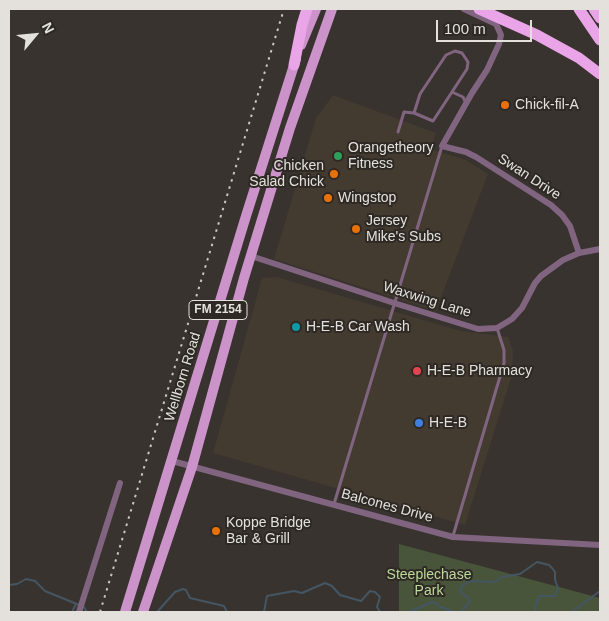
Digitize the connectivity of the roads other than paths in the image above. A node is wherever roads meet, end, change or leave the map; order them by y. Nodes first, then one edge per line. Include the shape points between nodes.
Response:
1 (308, 9) edge
2 (316, 9) edge
3 (332, 9) edge
4 (464, 9) edge
5 (479, 9) edge
6 (579, 9) edge
7 (594, 9) edge
8 (600, 18) edge
9 (600, 40) edge
10 (294, 65) junction
11 (600, 74) edge
12 (452, 92) junction
13 (468, 101) junction
14 (414, 113) junction
15 (398, 132) dead end
16 (442, 146) junction
17 (600, 250) edge
18 (579, 253) junction
19 (251, 256) junction
20 (394, 303) junction
21 (497, 328) junction
22 (172, 461) junction
23 (192, 467) junction
24 (120, 483) dead end
25 (334, 504) junction
26 (453, 537) junction
27 (600, 545) edge
28 (79, 611) edge
29 (125, 612) edge
30 (143, 612) edge

1 - 10 highway
2 - 10 main road, Wellborn Road / FM 2154
3 - 19 main road, FM 2154 via 290,128
4 - 13 street via 491,21 501,35 494,58
5 - 11 highway via 571,53
6 - 9 highway
7 - 8 highway
10 - 22 main road, Wellborn Road / FM 2154
12 - 13 lane
12 - 14 lane via 433,121
12 - 14 lane via 467,69 468,62 462,52 446,55 420,94
13 - 16 street
14 - 15 lane via 404,112
16 - 18 street, Swan Drive via 466,152 551,205 570,226
16 - 20 lane
17 - 18 street
18 - 21 street via 563,260 542,276 522,308
19 - 20 street, Waxwing Lane
19 - 23 main road, FM 2154
20 - 21 street, Waxwing Lane via 478,329
20 - 25 lane
21 - 26 lane via 504,350 504,363
22 - 23 street, Balcones Drive
22 - 29 main road, Wellborn Road / FM 2154
23 - 25 street, Balcones Drive
23 - 30 main road, FM 2154
24 - 28 street
25 - 26 street, Balcones Drive
26 - 27 street, Balcones Drive

